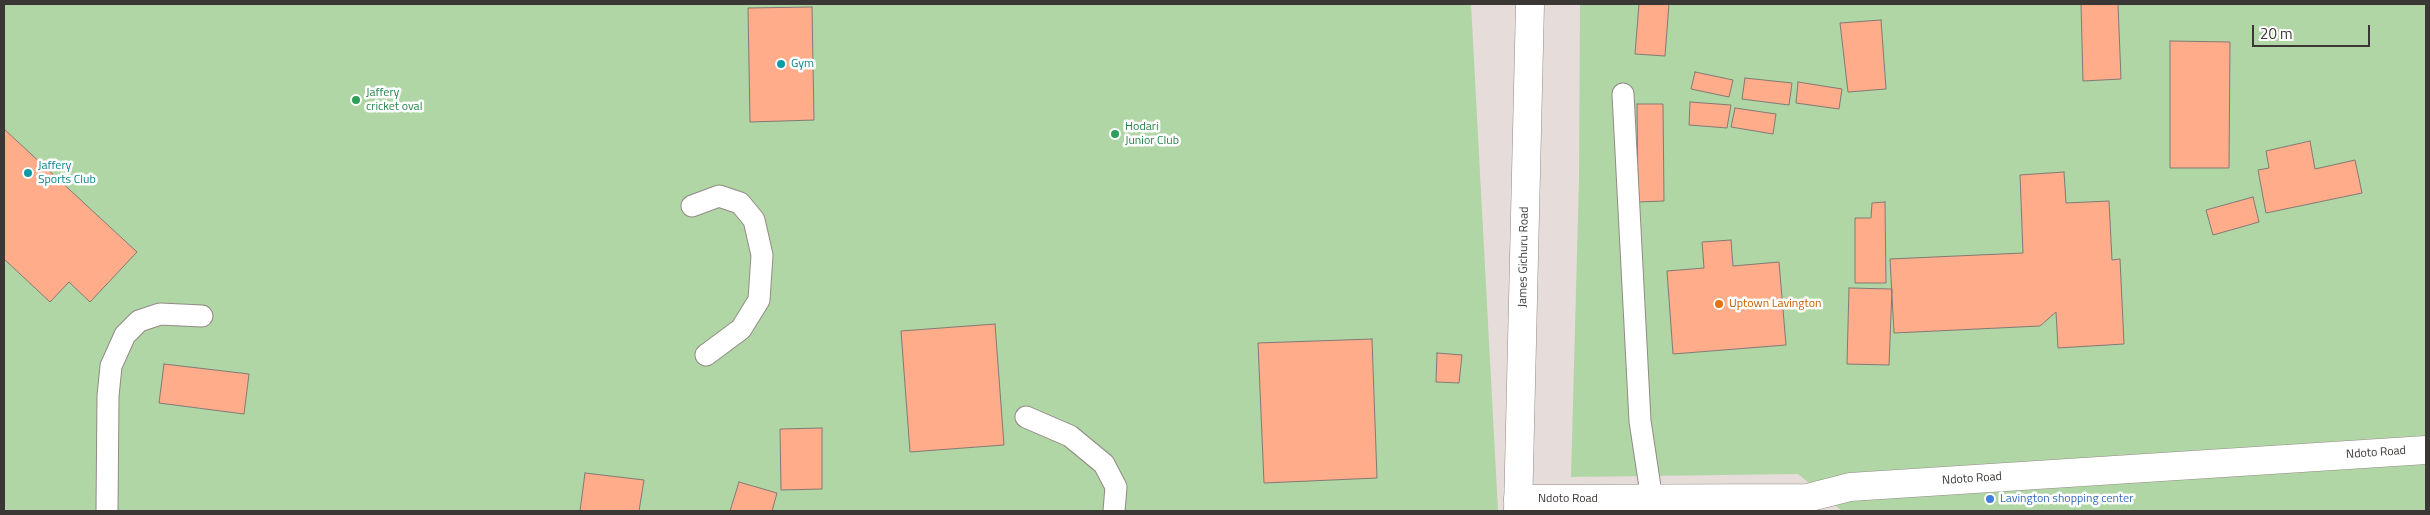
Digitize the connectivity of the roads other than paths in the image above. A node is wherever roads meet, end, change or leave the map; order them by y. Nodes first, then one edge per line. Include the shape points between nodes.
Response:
1 (1530, 4) edge
2 (1623, 94) dead end
3 (692, 206) dead end
4 (202, 316) dead end
5 (706, 354) dead end
6 (1026, 417) dead end
7 (2426, 450) edge
8 (1652, 500) junction
9 (1808, 504) edge
10 (1518, 505) edge
11 (107, 511) edge
12 (1114, 511) edge

1 - 10 street, James Gichuru Road
2 - 8 lane via 1640,421
3 - 5 lane via 719,196 740,203 754,220 762,255 759,300 742,329
4 - 11 lane via 160,314 139,321 125,335 111,366
6 - 12 lane via 1070,436 1104,464 1116,487
7 - 9 street, Ndoto Road via 1850,487
8 - 9 street, Ndoto Road
8 - 10 street, Ndoto Road

